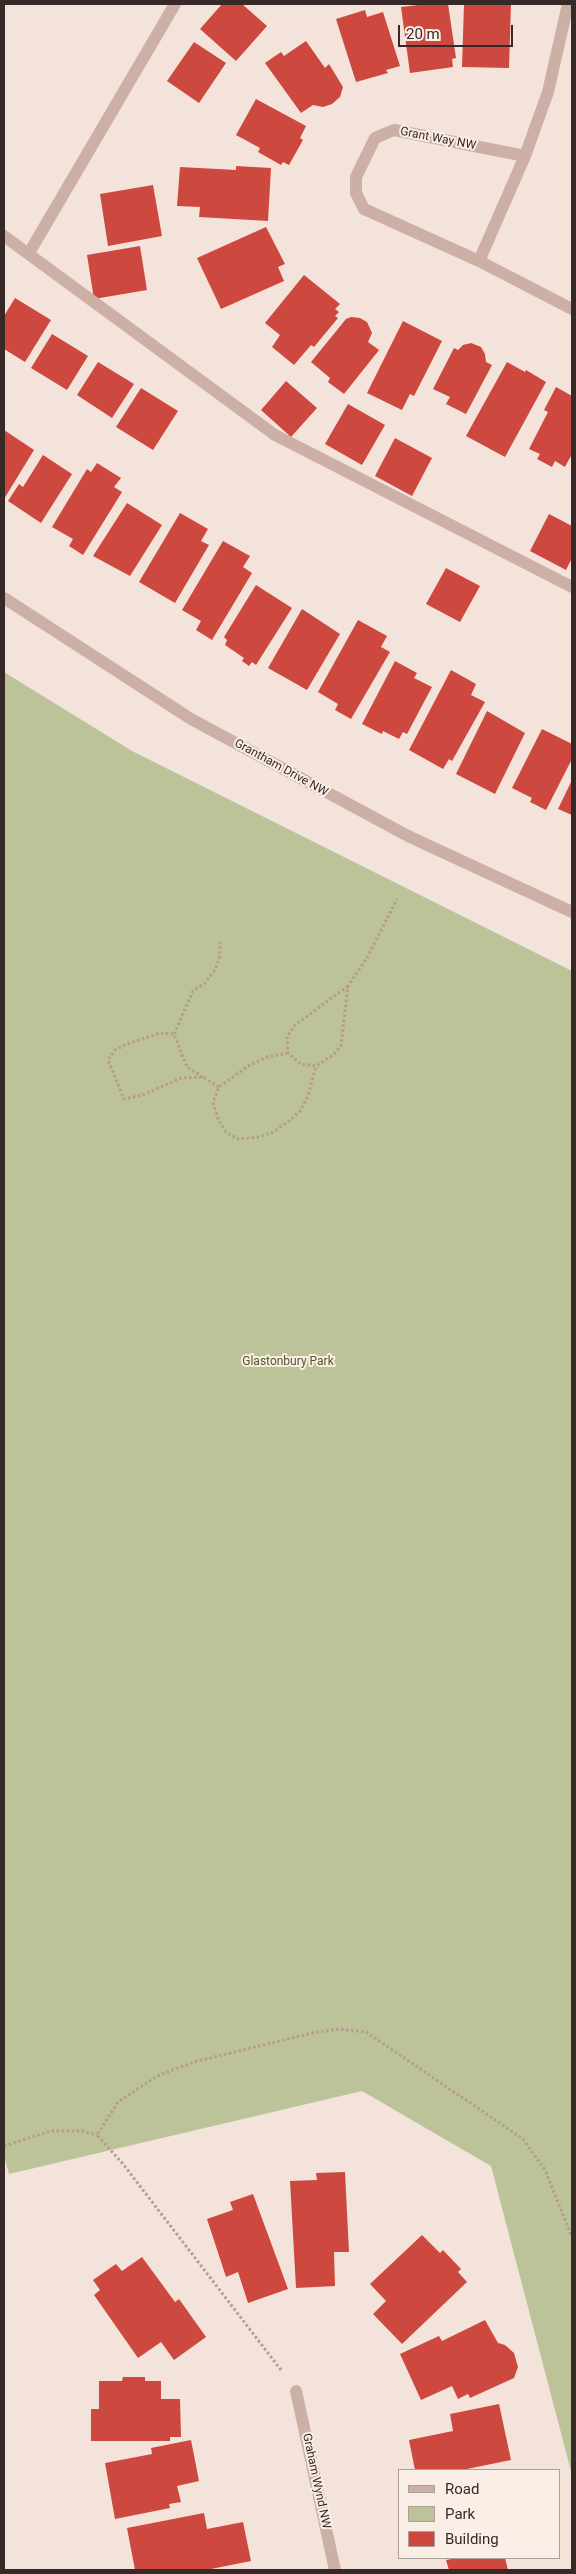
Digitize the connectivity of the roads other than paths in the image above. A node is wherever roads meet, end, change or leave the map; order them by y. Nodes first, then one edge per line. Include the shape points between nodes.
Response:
1 (175, 4) edge
2 (568, 4) edge
3 (525, 156) junction
4 (4, 236) edge
5 (29, 253) junction
6 (478, 261) junction
7 (572, 309) edge
8 (572, 587) edge
9 (4, 598) edge
10 (572, 912) edge
11 (296, 2391) road end
12 (335, 2570) edge

1 - 5 street
2 - 3 street via 548,92
3 - 6 street
3 - 6 street, Grant Way NW via 394,130 375,138 356,177 356,193 364,209
4 - 5 street
5 - 8 street via 275,435
6 - 7 street, Grant Way NW
9 - 10 street, Grantham Drive NW via 191,719 408,836
11 - 12 street, Graham Wynd NW

